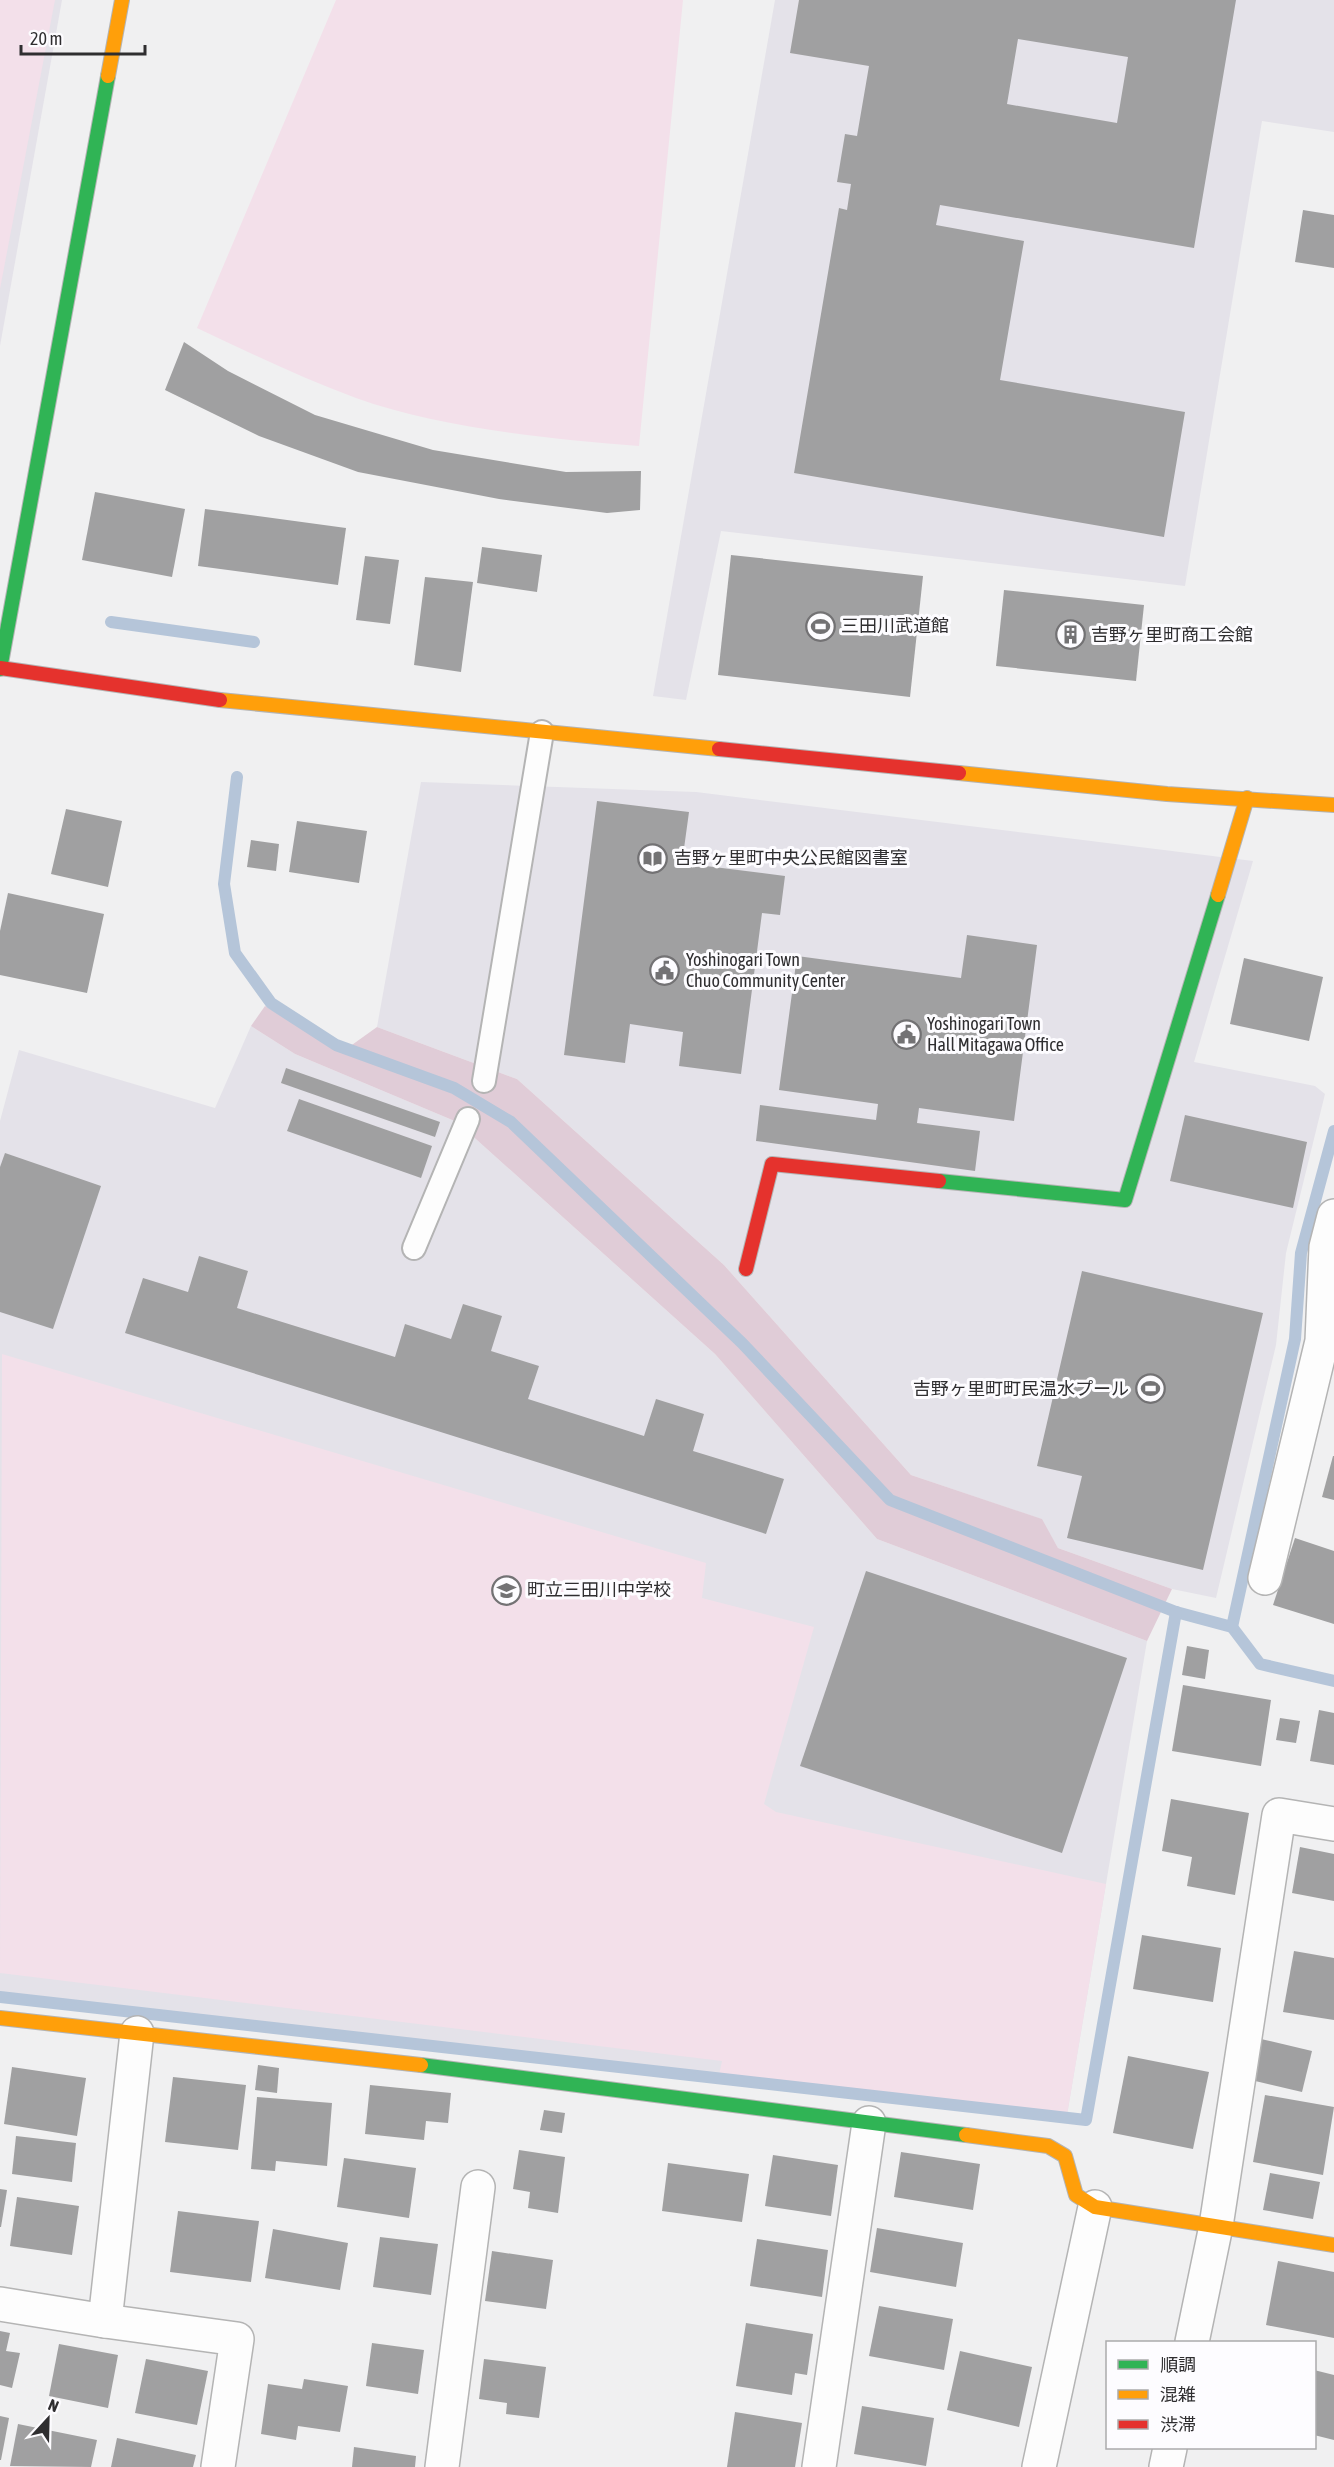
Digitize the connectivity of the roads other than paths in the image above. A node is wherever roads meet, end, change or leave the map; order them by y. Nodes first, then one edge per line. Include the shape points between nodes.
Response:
1 (122, 0) edge
2 (0, 668) edge
3 (542, 732) junction
4 (1247, 798) junction
5 (1334, 805) edge
6 (484, 1081) dead end
7 (468, 1119) dead end
8 (1334, 1216) edge
9 (414, 1248) dead end
10 (746, 1269) dead end
11 (1265, 1578) dead end
12 (1334, 1824) edge
13 (0, 2018) edge
14 (137, 2033) junction
15 (869, 2123) junction
16 (478, 2187) dead end
17 (1095, 2207) junction
18 (1216, 2226) junction
19 (1334, 2245) edge
20 (0, 2304) edge
21 (105, 2321) junction
22 (1191, 2341) edge
23 (1170, 2449) edge
24 (218, 2467) edge
25 (442, 2467) edge
26 (819, 2467) edge
27 (1039, 2467) edge
28 (1166, 2467) edge

1 - 2 street
2 - 3 street via 203,698
3 - 4 street via 1167,794
3 - 6 lane
4 - 5 street
4 - 10 street via 1125,1200 772,1164
7 - 9 lane
8 - 11 street via 1326,1247 1322,1341
12 - 18 street via 1279,1815
13 - 14 street
14 - 15 street
14 - 21 street
15 - 17 street via 1048,2146 1065,2156 1076,2195
15 - 26 street
16 - 25 street
17 - 18 street
17 - 27 street
18 - 19 street
18 - 22 street
20 - 21 street
21 - 24 street via 237,2339
23 - 28 street

